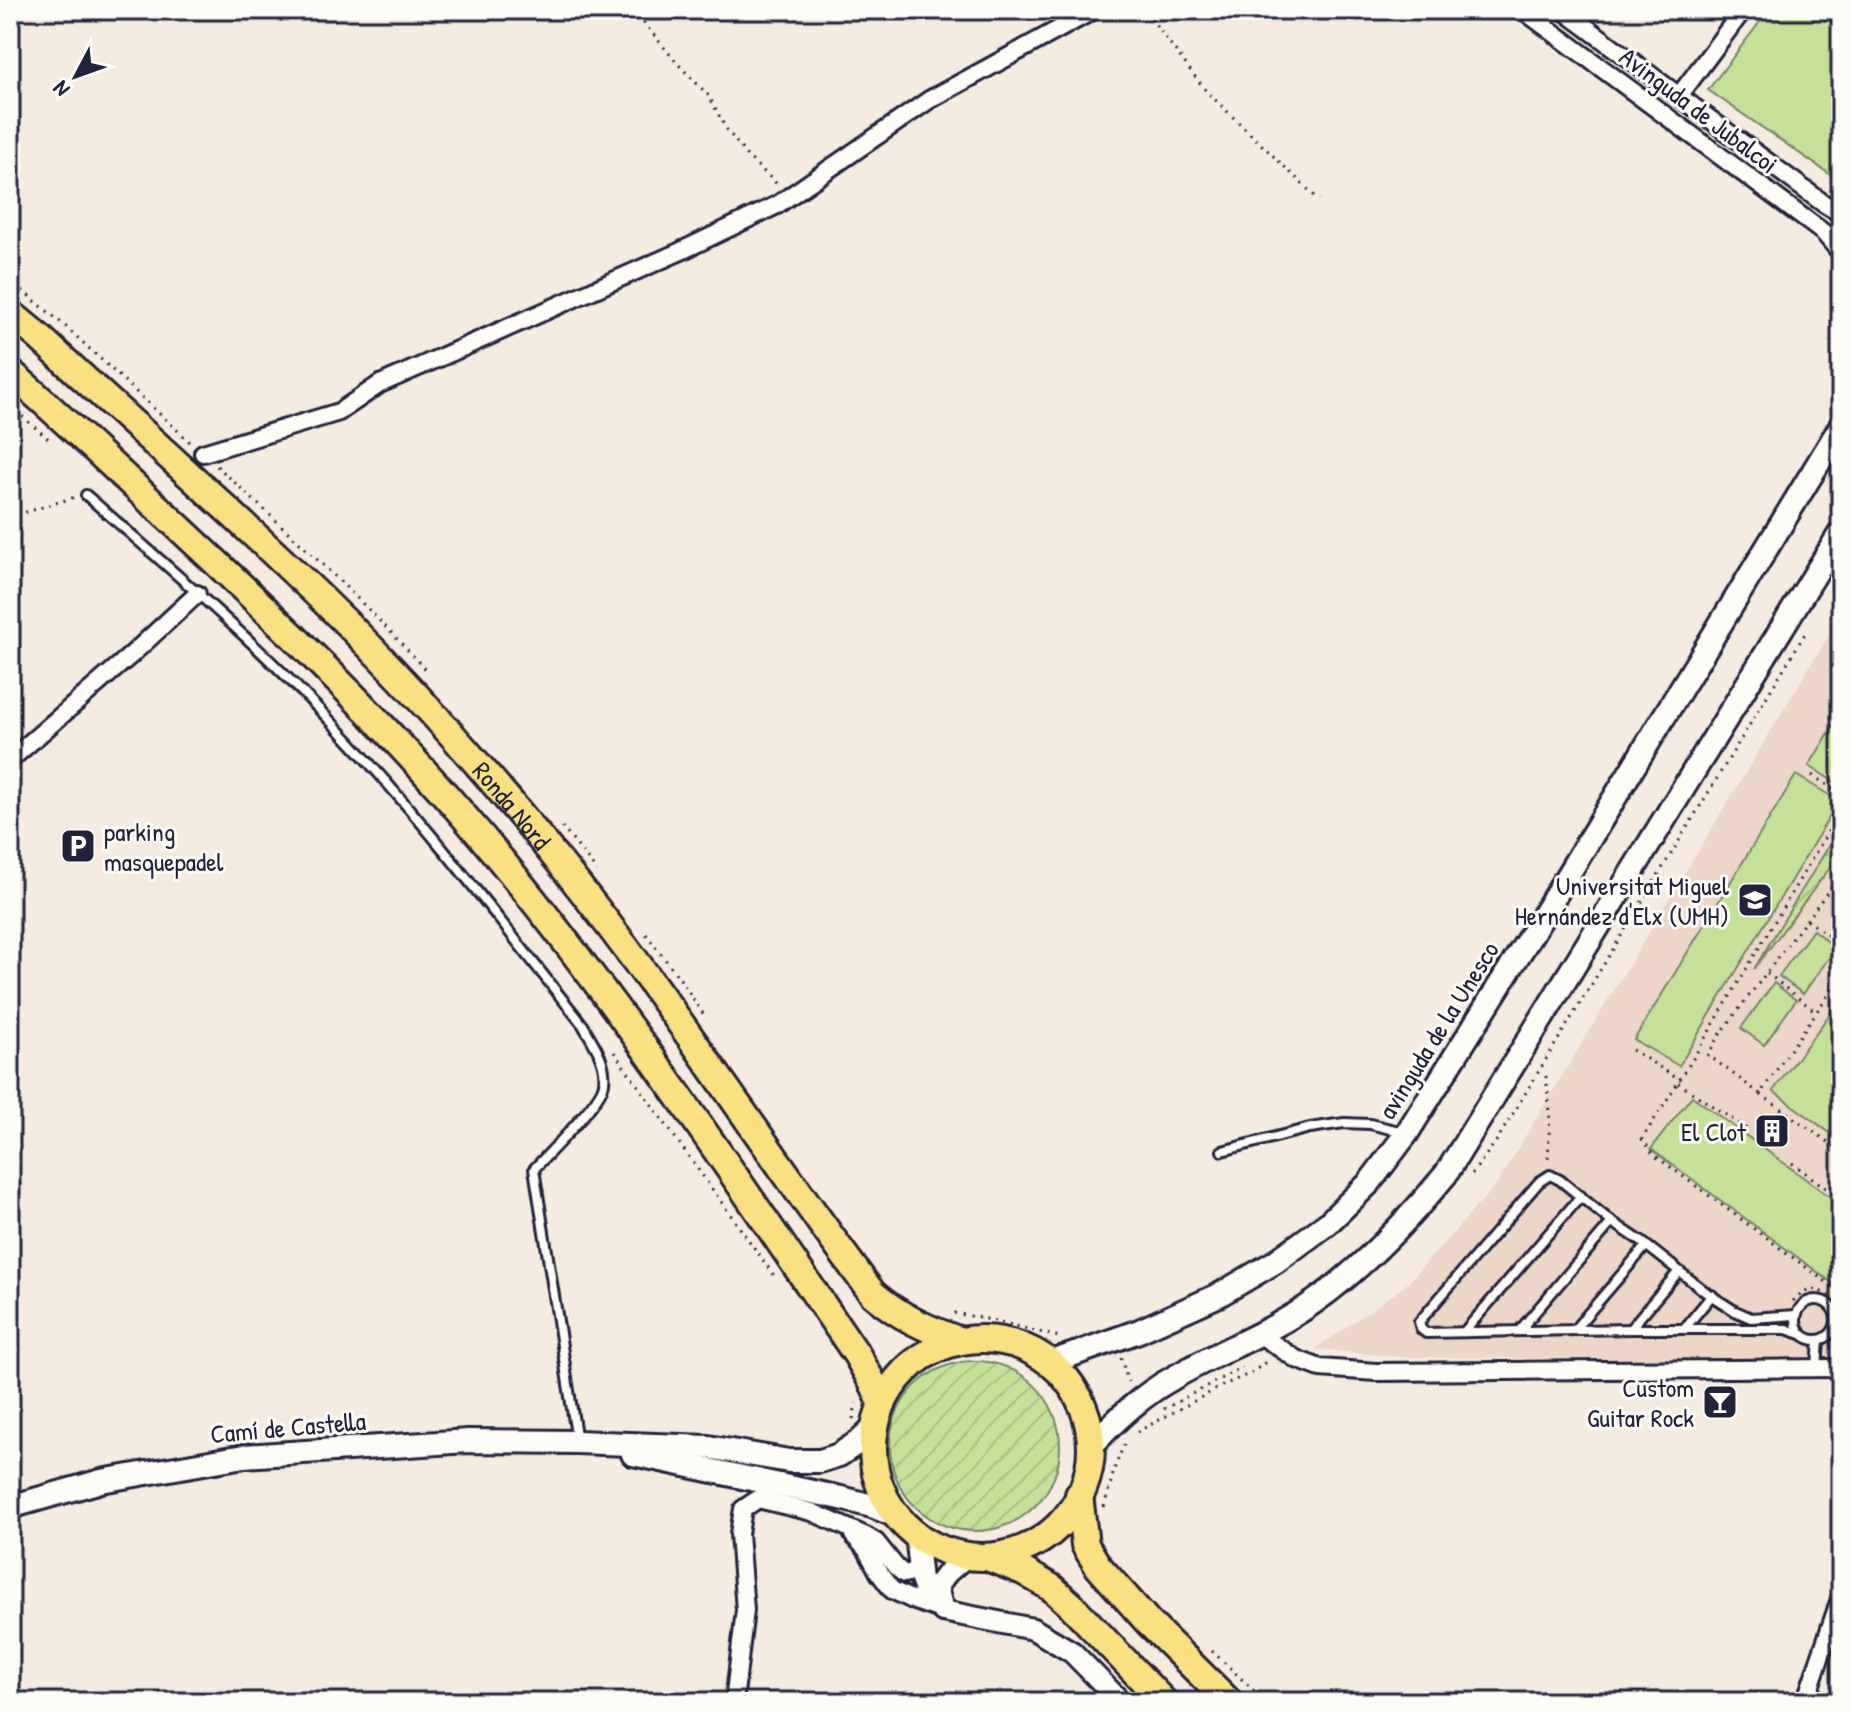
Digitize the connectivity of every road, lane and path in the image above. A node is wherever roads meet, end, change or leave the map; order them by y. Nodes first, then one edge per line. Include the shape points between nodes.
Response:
1 (633, 10) edge
2 (1094, 10) edge
3 (1152, 10) edge
4 (1523, 10) edge
5 (1563, 10) edge
6 (1743, 10) edge
7 (1679, 96) junction
8 (789, 196) junction
9 (1319, 200) dead end
10 (1841, 214) edge
11 (1841, 253) edge
12 (10, 313) edge
13 (10, 372) edge
14 (1841, 426) edge
15 (203, 453) dead end
16 (86, 495) joint
17 (10, 517) edge
18 (1841, 532) edge
19 (197, 594) junction
20 (10, 760) edge
21 (1812, 775) dead end
22 (1841, 794) edge
23 (1841, 810) edge
24 (1841, 874) edge
25 (1807, 920) junction
26 (1841, 945) edge
27 (1767, 973) junction
28 (1841, 976) edge
29 (1816, 1012) junction
30 (1632, 1050) dead end
31 (1546, 1076) dead end
32 (1679, 1082) junction
33 (1760, 1094) junction
34 (1747, 1129) dead end
35 (1407, 1133) junction
36 (1222, 1151) dead end
37 (1841, 1151) edge
38 (1792, 1163) dead end
39 (1548, 1169) dead end
40 (1581, 1196) junction
41 (1841, 1199) edge
42 (1612, 1222) junction
43 (1646, 1246) junction
44 (1679, 1271) junction
45 (1841, 1285) edge
46 (1712, 1295) junction
47 (1841, 1301) edge
48 (1791, 1303) dead end
49 (1796, 1315) junction
50 (1630, 1329) junction
51 (1684, 1329) junction
52 (1574, 1330) junction
53 (1519, 1331) junction
54 (1464, 1332) junction
55 (1259, 1334) junction
56 (1801, 1334) junction
57 (958, 1340) junction
58 (1819, 1340) junction
59 (1267, 1361) dead end
60 (1052, 1362) junction
61 (1817, 1368) junction
62 (1841, 1368) edge
63 (878, 1415) junction
64 (1139, 1424) dead end
65 (1131, 1435) junction
66 (577, 1442) junction
67 (1093, 1444) junction
68 (1079, 1495) junction
69 (10, 1507) edge
70 (1102, 1518) dead end
71 (907, 1525) junction
72 (846, 1528) junction
73 (980, 1557) junction
74 (920, 1563) junction
75 (1841, 1596) edge
76 (943, 1611) junction
77 (1205, 1644) dead end
78 (734, 1702) edge
79 (1120, 1702) edge
80 (1164, 1702) edge
81 (1229, 1702) edge
82 (1266, 1702) edge
83 (1805, 1702) edge

1 - 8 path via 709,96 746,155
2 - 8 street via 929,100
3 - 9 path via 1152,20 1206,91
4 - 11 street, Avinguda de Jubalcoi via 1824,233
5 - 7 street, Avinguda de Jubalcoi
6 - 7 street
7 - 10 street, Avinguda de Jubalcoi
8 - 15 street via 679,252 380,384 339,412
12 - 57 main road, Ronda Nord via 299,577 395,673 557,859 873,1294 900,1315
13 - 63 main road, Ronda Nord via 333,674 480,835 650,1056 857,1355 875,1387
14 - 35 main road, avinguda de la Unesco
16 - 17 path
16 - 19 lane
18 - 55 main road via 1446,1174 1368,1258 1313,1302
19 - 20 street
19 - 66 lane via 281,672 420,820 583,1025 601,1056 604,1084 588,1111 534,1169
21 - 22 path
23 - 32 path
24 - 25 path
25 - 26 path
25 - 27 path
27 - 29 path
27 - 33 path via 1708,1055
28 - 29 path
29 - 33 path
30 - 32 path
31 - 39 path
32 - 34 path
32 - 45 path via 1642,1139 1647,1147 1837,1290
33 - 37 path
35 - 36 lane via 1344,1123
35 - 60 main road, avinguda de la Unesco via 1369,1183 1327,1224 1275,1262 1206,1301
38 - 41 path
40 - 42 lane
40 - 54 lane
40 - 54 lane via 1550,1175 1539,1182 1419,1322 1426,1333
42 - 43 lane
42 - 53 lane
43 - 44 lane
43 - 52 lane
44 - 46 lane
44 - 50 lane
46 - 49 lane via 1751,1318
46 - 51 lane
47 - 48 path via 1809,1288
49 - 56 lane
49 - 58 lane via 1815,1300 1831,1307 1834,1330
50 - 51 lane
50 - 52 lane
51 - 56 lane via 1786,1329
52 - 53 lane
53 - 54 lane
55 - 61 street via 1320,1368 1376,1372
55 - 67 main road via 1169,1380 1126,1410
56 - 58 lane
57 - 60 main road via 992,1339
57 - 63 main road via 916,1362 886,1396
58 - 61 lane
59 - 65 path
60 - 67 main road via 1088,1412
61 - 62 street
63 - 66 main road, Camí de Castella via 860,1441 820,1461 708,1447
63 - 71 main road via 872,1459 884,1497
64 - 65 path
65 - 70 path via 1115,1467
66 - 69 main road, Camí de Castella via 468,1441 244,1456 101,1481
66 - 71 main road, Camí de Castella via 841,1498 872,1506
67 - 68 main road
68 - 73 main road via 1045,1536 1020,1551
68 - 81 main road via 1085,1545 1098,1566
71 - 73 main road via 935,1545
71 - 74 street
72 - 74 street via 876,1542 904,1574
72 - 76 street via 892,1590
72 - 78 street via 812,1512 758,1499 743,1509 739,1534 745,1610
73 - 76 street via 947,1573 937,1586
73 - 80 main road via 1023,1571 1052,1588
74 - 76 street via 927,1596
75 - 83 street
76 - 79 street via 1033,1629 1072,1652
77 - 82 path

